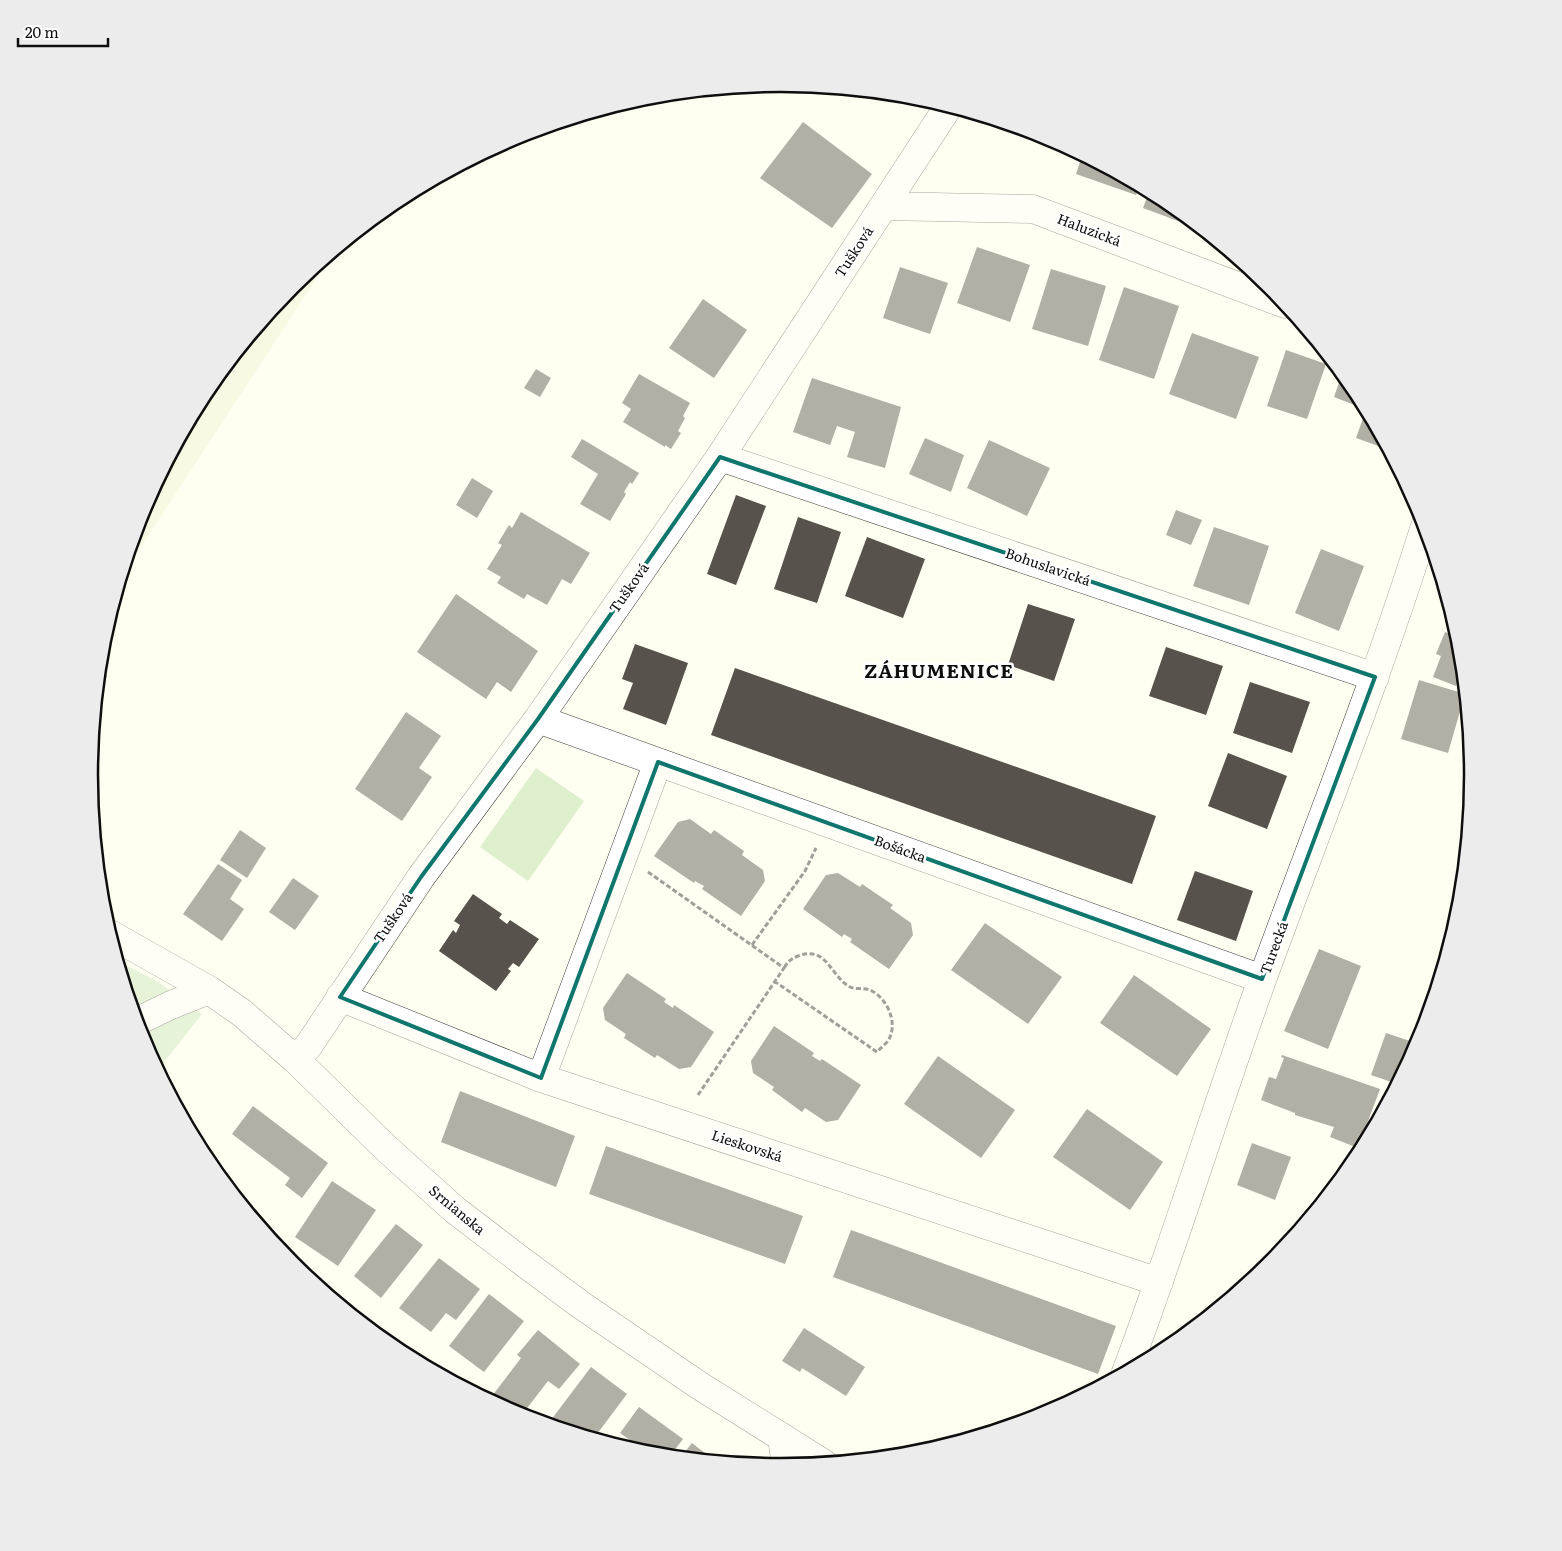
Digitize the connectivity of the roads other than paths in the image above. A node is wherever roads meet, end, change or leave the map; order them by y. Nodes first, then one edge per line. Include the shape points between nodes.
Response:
1 (944, 113) edge
2 (884, 206) junction
3 (1269, 298) edge
4 (720, 457) junction
5 (1421, 538) edge
6 (1375, 678) junction
7 (538, 719) junction
8 (658, 762) junction
9 (118, 938) edge
10 (1262, 980) junction
11 (209, 990) junction
12 (340, 997) junction
13 (143, 1019) edge
14 (296, 1060) junction
15 (541, 1078) junction
16 (1159, 1282) junction
17 (1130, 1362) edge
18 (782, 1438) junction
19 (814, 1457) edge
20 (785, 1458) edge

1 - 2 street, Tušková
2 - 3 street, Haluzická via 1033,209
2 - 4 street, Tušková
4 - 6 street, Bohuslavická
4 - 7 street, Tušková
5 - 6 street, Turecká
6 - 10 street, Turecká
7 - 8 street, Bošácka
7 - 12 street, Tušková via 421,877
8 - 10 street, Bošácka
8 - 15 street
9 - 11 street, Srnianska
10 - 16 street, Turecká
11 - 13 street
11 - 14 street, Srnianska via 242,1013
12 - 14 street, Tušková
12 - 15 street, Lieskovská
14 - 18 street, Srnianska via 388,1150 490,1238 581,1305
15 - 16 street, Lieskovská
16 - 17 street, Turecká
18 - 19 street, Srnianska
18 - 20 street

